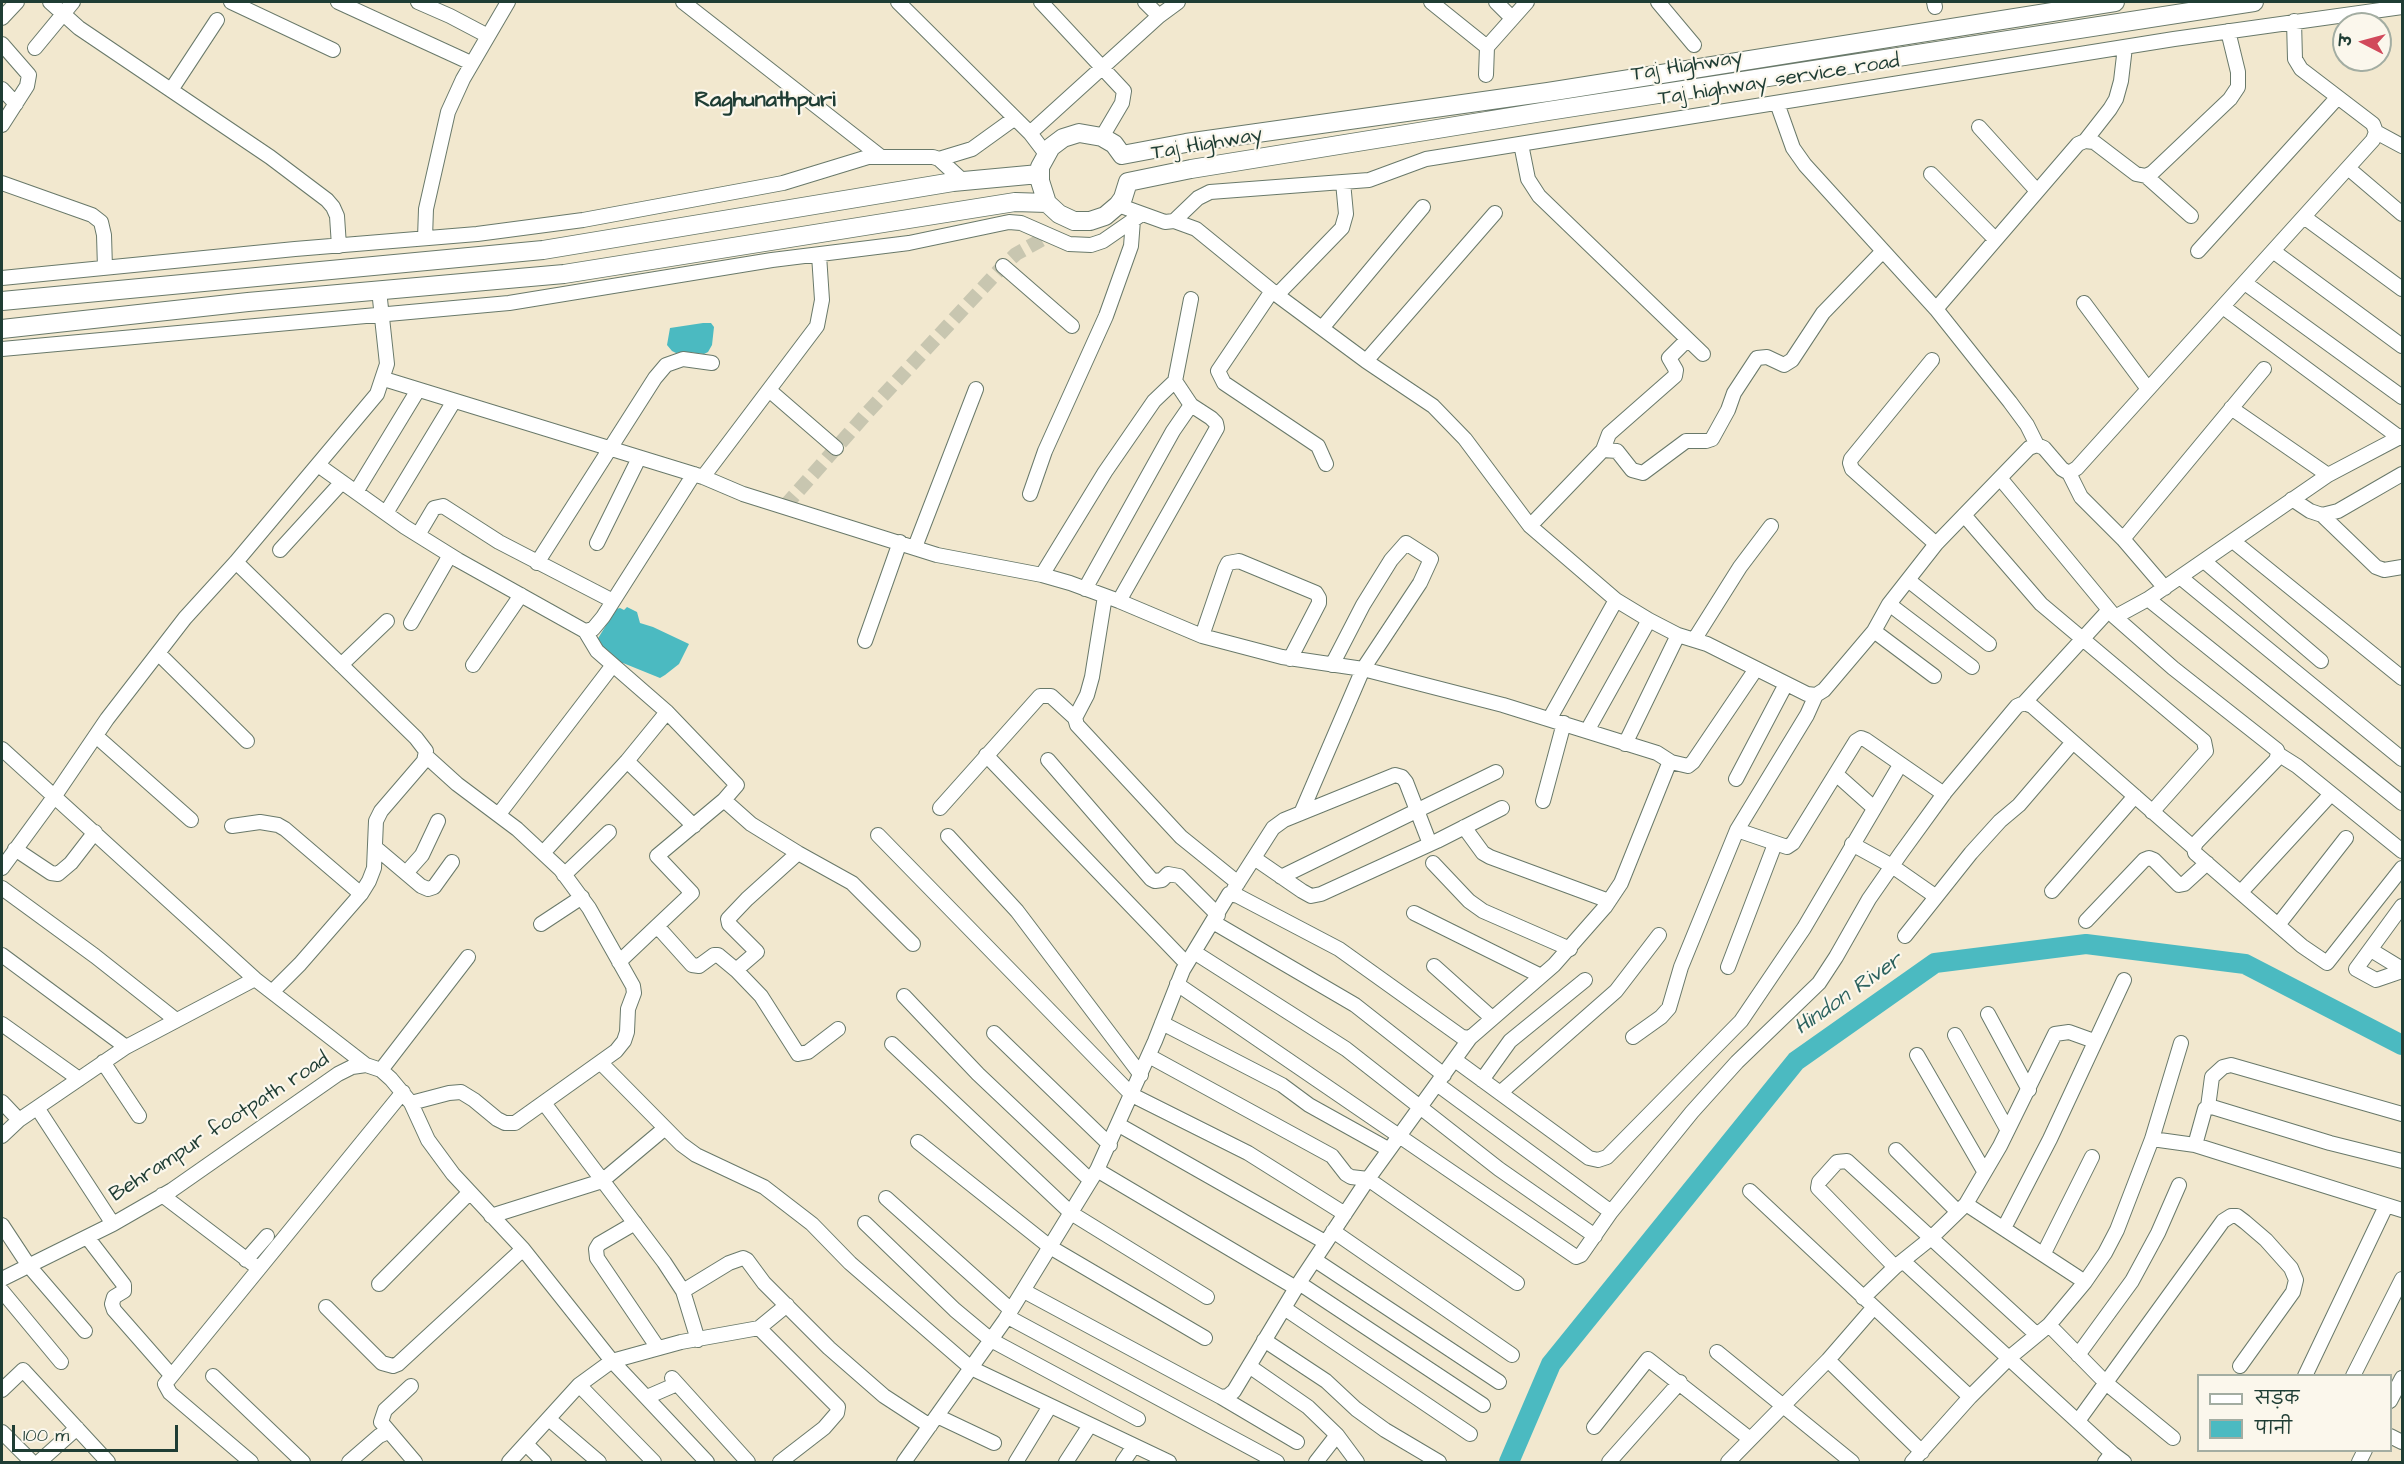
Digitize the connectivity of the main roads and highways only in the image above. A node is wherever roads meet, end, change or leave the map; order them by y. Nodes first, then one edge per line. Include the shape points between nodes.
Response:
1 (2115, 2) edge
2 (2254, 2) edge
3 (1039, 174) junction
4 (1047, 203) junction
5 (2, 301) edge
6 (2, 329) edge

1 - 3 main road via 1122,155 1102,136 1071,134 1056,142 1046,154
2 - 4 main road, Taj Highway via 1202,167 1128,182 1118,205 1105,216 1082,222 1059,214
3 - 4 main road
3 - 5 main road via 963,181 543,250
4 - 6 main road via 1015,202 564,274

